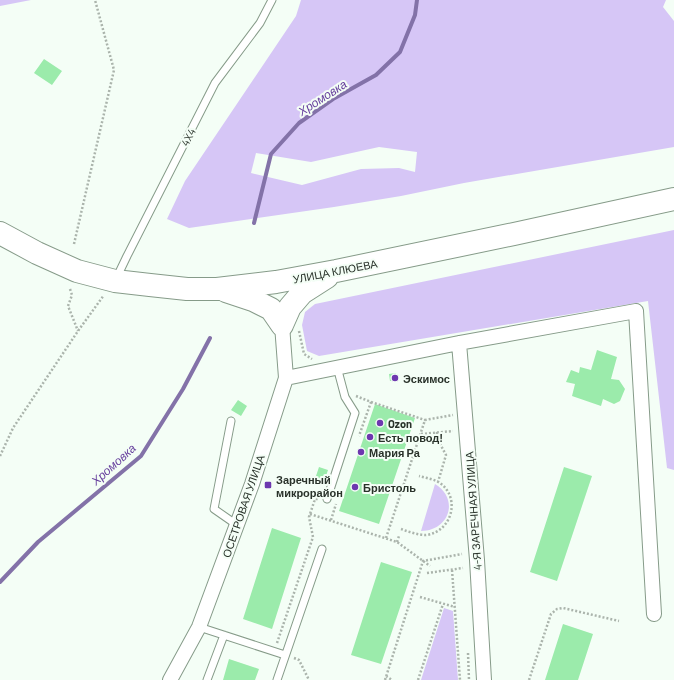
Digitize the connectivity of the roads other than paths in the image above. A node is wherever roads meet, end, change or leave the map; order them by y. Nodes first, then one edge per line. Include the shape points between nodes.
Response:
1 (272, 0) edge
2 (674, 199) edge
3 (0, 233) edge
4 (336, 271) junction
5 (115, 281) junction
6 (217, 288) junction
7 (291, 326) junction
8 (459, 342) junction
9 (337, 367) junction
10 (286, 378) junction
11 (231, 421) dead end
12 (327, 499) road end
13 (237, 525) junction
14 (322, 549) dead end
15 (654, 614) dead end
16 (199, 627) junction
17 (224, 635) junction
18 (285, 655) junction
19 (170, 680) edge
20 (207, 680) edge
21 (277, 680) edge
22 (484, 680) edge

1 - 5 lane, 4X4 via 260,23 215,83
2 - 4 main road, УЛИЦА КЛЮЕВА
3 - 5 main road, УЛИЦА КЛЮЕВА via 77,271
4 - 6 main road, УЛИЦА КЛЮЕВА via 276,282
4 - 7 main road via 302,293 290,307
5 - 6 main road, УЛИЦА КЛЮЕВА via 187,288
6 - 7 main road via 271,309
7 - 10 street, ОСЕТРОВАЯ УЛИЦА
8 - 9 street
8 - 15 street via 636,311
8 - 22 street, 4-Я ЗАРЕЧНАЯ УЛИЦА
9 - 10 street
9 - 12 lane via 345,397 355,413
10 - 13 street, ОСЕТРОВАЯ УЛИЦА
11 - 13 lane via 214,509
13 - 16 street, ОСЕТРОВАЯ УЛИЦА
14 - 18 lane
16 - 17 lane
16 - 19 street, ОСЕТРОВАЯ УЛИЦА
17 - 18 lane
17 - 20 lane
18 - 21 lane

